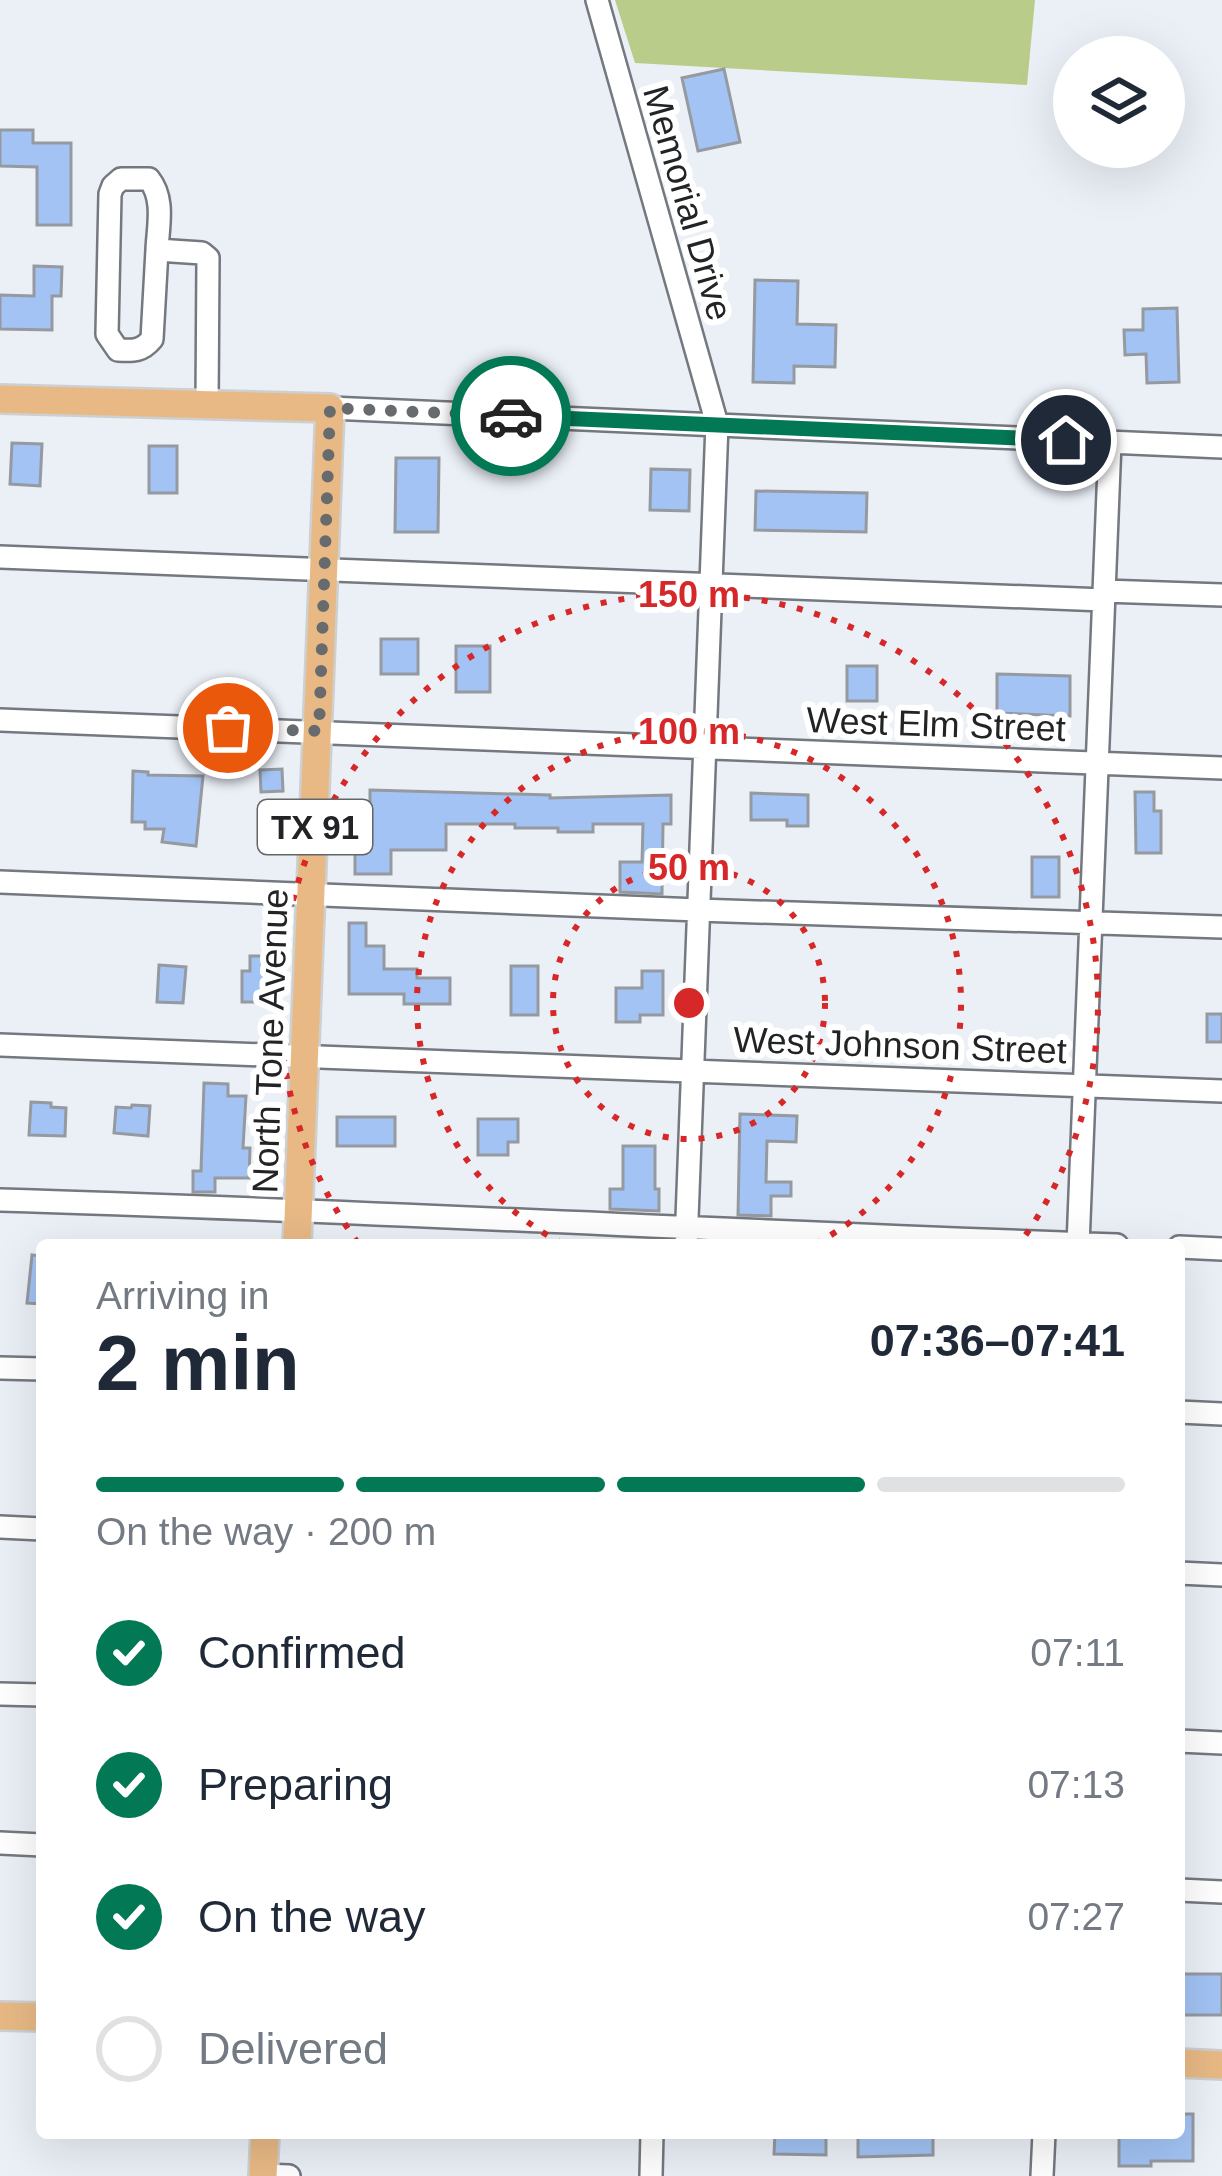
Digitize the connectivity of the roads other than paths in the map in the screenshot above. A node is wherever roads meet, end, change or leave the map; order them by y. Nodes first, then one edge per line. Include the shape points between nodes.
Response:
1 (596, 0) edge
2 (157, 250) junction
3 (0, 399) edge
4 (207, 405) junction
5 (330, 408) junction
6 (716, 424) junction
7 (1110, 442) junction
8 (1222, 447) edge
9 (0, 557) edge
10 (324, 568) junction
11 (710, 584) junction
12 (1104, 595) junction
13 (1222, 595) edge
14 (0, 720) edge
15 (319, 731) junction
16 (704, 747) junction
17 (1097, 763) junction
18 (1222, 768) edge
19 (0, 882) edge
20 (312, 894) junction
21 (698, 910) junction
22 (1091, 921) junction
23 (1222, 927) edge
24 (0, 1045) edge
25 (305, 1058) junction
26 (692, 1071) junction
27 (1085, 1084) junction
28 (1222, 1090) edge
29 (0, 1200) edge
30 (299, 1209) junction
31 (686, 1237) edge
32 (297, 1239) edge
33 (798, 1239) edge
34 (1078, 1239) edge
35 (1185, 1247) edge
36 (1222, 1249) edge
37 (0, 1368) edge
38 (36, 1369) edge
39 (1185, 1412) edge
40 (1222, 1414) edge
41 (0, 1527) edge
42 (36, 1528) edge
43 (1185, 1573) edge
44 (1222, 1574) edge
45 (0, 1694) edge
46 (36, 1695) edge
47 (1185, 1741) edge
48 (1222, 1743) edge
49 (0, 1844) edge
50 (36, 1845) edge
51 (1185, 1890) edge
52 (1222, 1892) edge
53 (0, 2016) edge
54 (36, 2018) edge
55 (1185, 2063) edge
56 (1222, 2065) edge
57 (265, 2139) edge
58 (652, 2139) edge
59 (1044, 2139) edge
60 (263, 2175) edge
61 (289, 2176) edge
62 (651, 2176) edge
63 (1042, 2176) edge

1 - 6 street, Memorial Drive
2 - 2 street via 152,339 118,350 107,334 110,194 121,179 154,185
2 - 4 street via 208,258
3 - 4 main road
4 - 5 main road
5 - 6 street
5 - 10 main road, North Tone Avenue / TX 91
6 - 7 street
6 - 11 street, Memorial Drive
7 - 8 street
7 - 12 street
9 - 10 street
10 - 11 street
10 - 15 main road, North Tone Avenue / TX 91
11 - 12 street
11 - 16 street, Memorial Drive
12 - 13 street
12 - 17 street
14 - 15 street, West Elm Street
15 - 16 street, West Elm Street
15 - 20 main road, North Tone Avenue / TX 91
16 - 17 street, West Elm Street
16 - 21 street, Memorial Drive
17 - 18 street, West Elm Street
17 - 22 street
19 - 20 street
20 - 21 street
20 - 25 main road, North Tone Avenue / TX 91
21 - 22 street
21 - 26 street, Memorial Drive
22 - 23 street
22 - 27 street
24 - 25 street, West Johnson Street
25 - 26 street, West Johnson Street
25 - 30 main road, North Tone Avenue / TX 91
26 - 27 street, West Johnson Street
26 - 31 street, Memorial Drive
27 - 28 street, West Johnson Street
27 - 34 street
29 - 30 street
30 - 31 street
30 - 32 main road, North Tone Avenue / TX 91
31 - 33 street
35 - 36 street
37 - 38 street
39 - 40 street
41 - 42 street
43 - 44 street
45 - 46 street
47 - 48 street
49 - 50 street
51 - 52 street
53 - 54 main road
55 - 56 main road
57 - 60 main road
58 - 62 street
59 - 63 street
60 - 61 street

